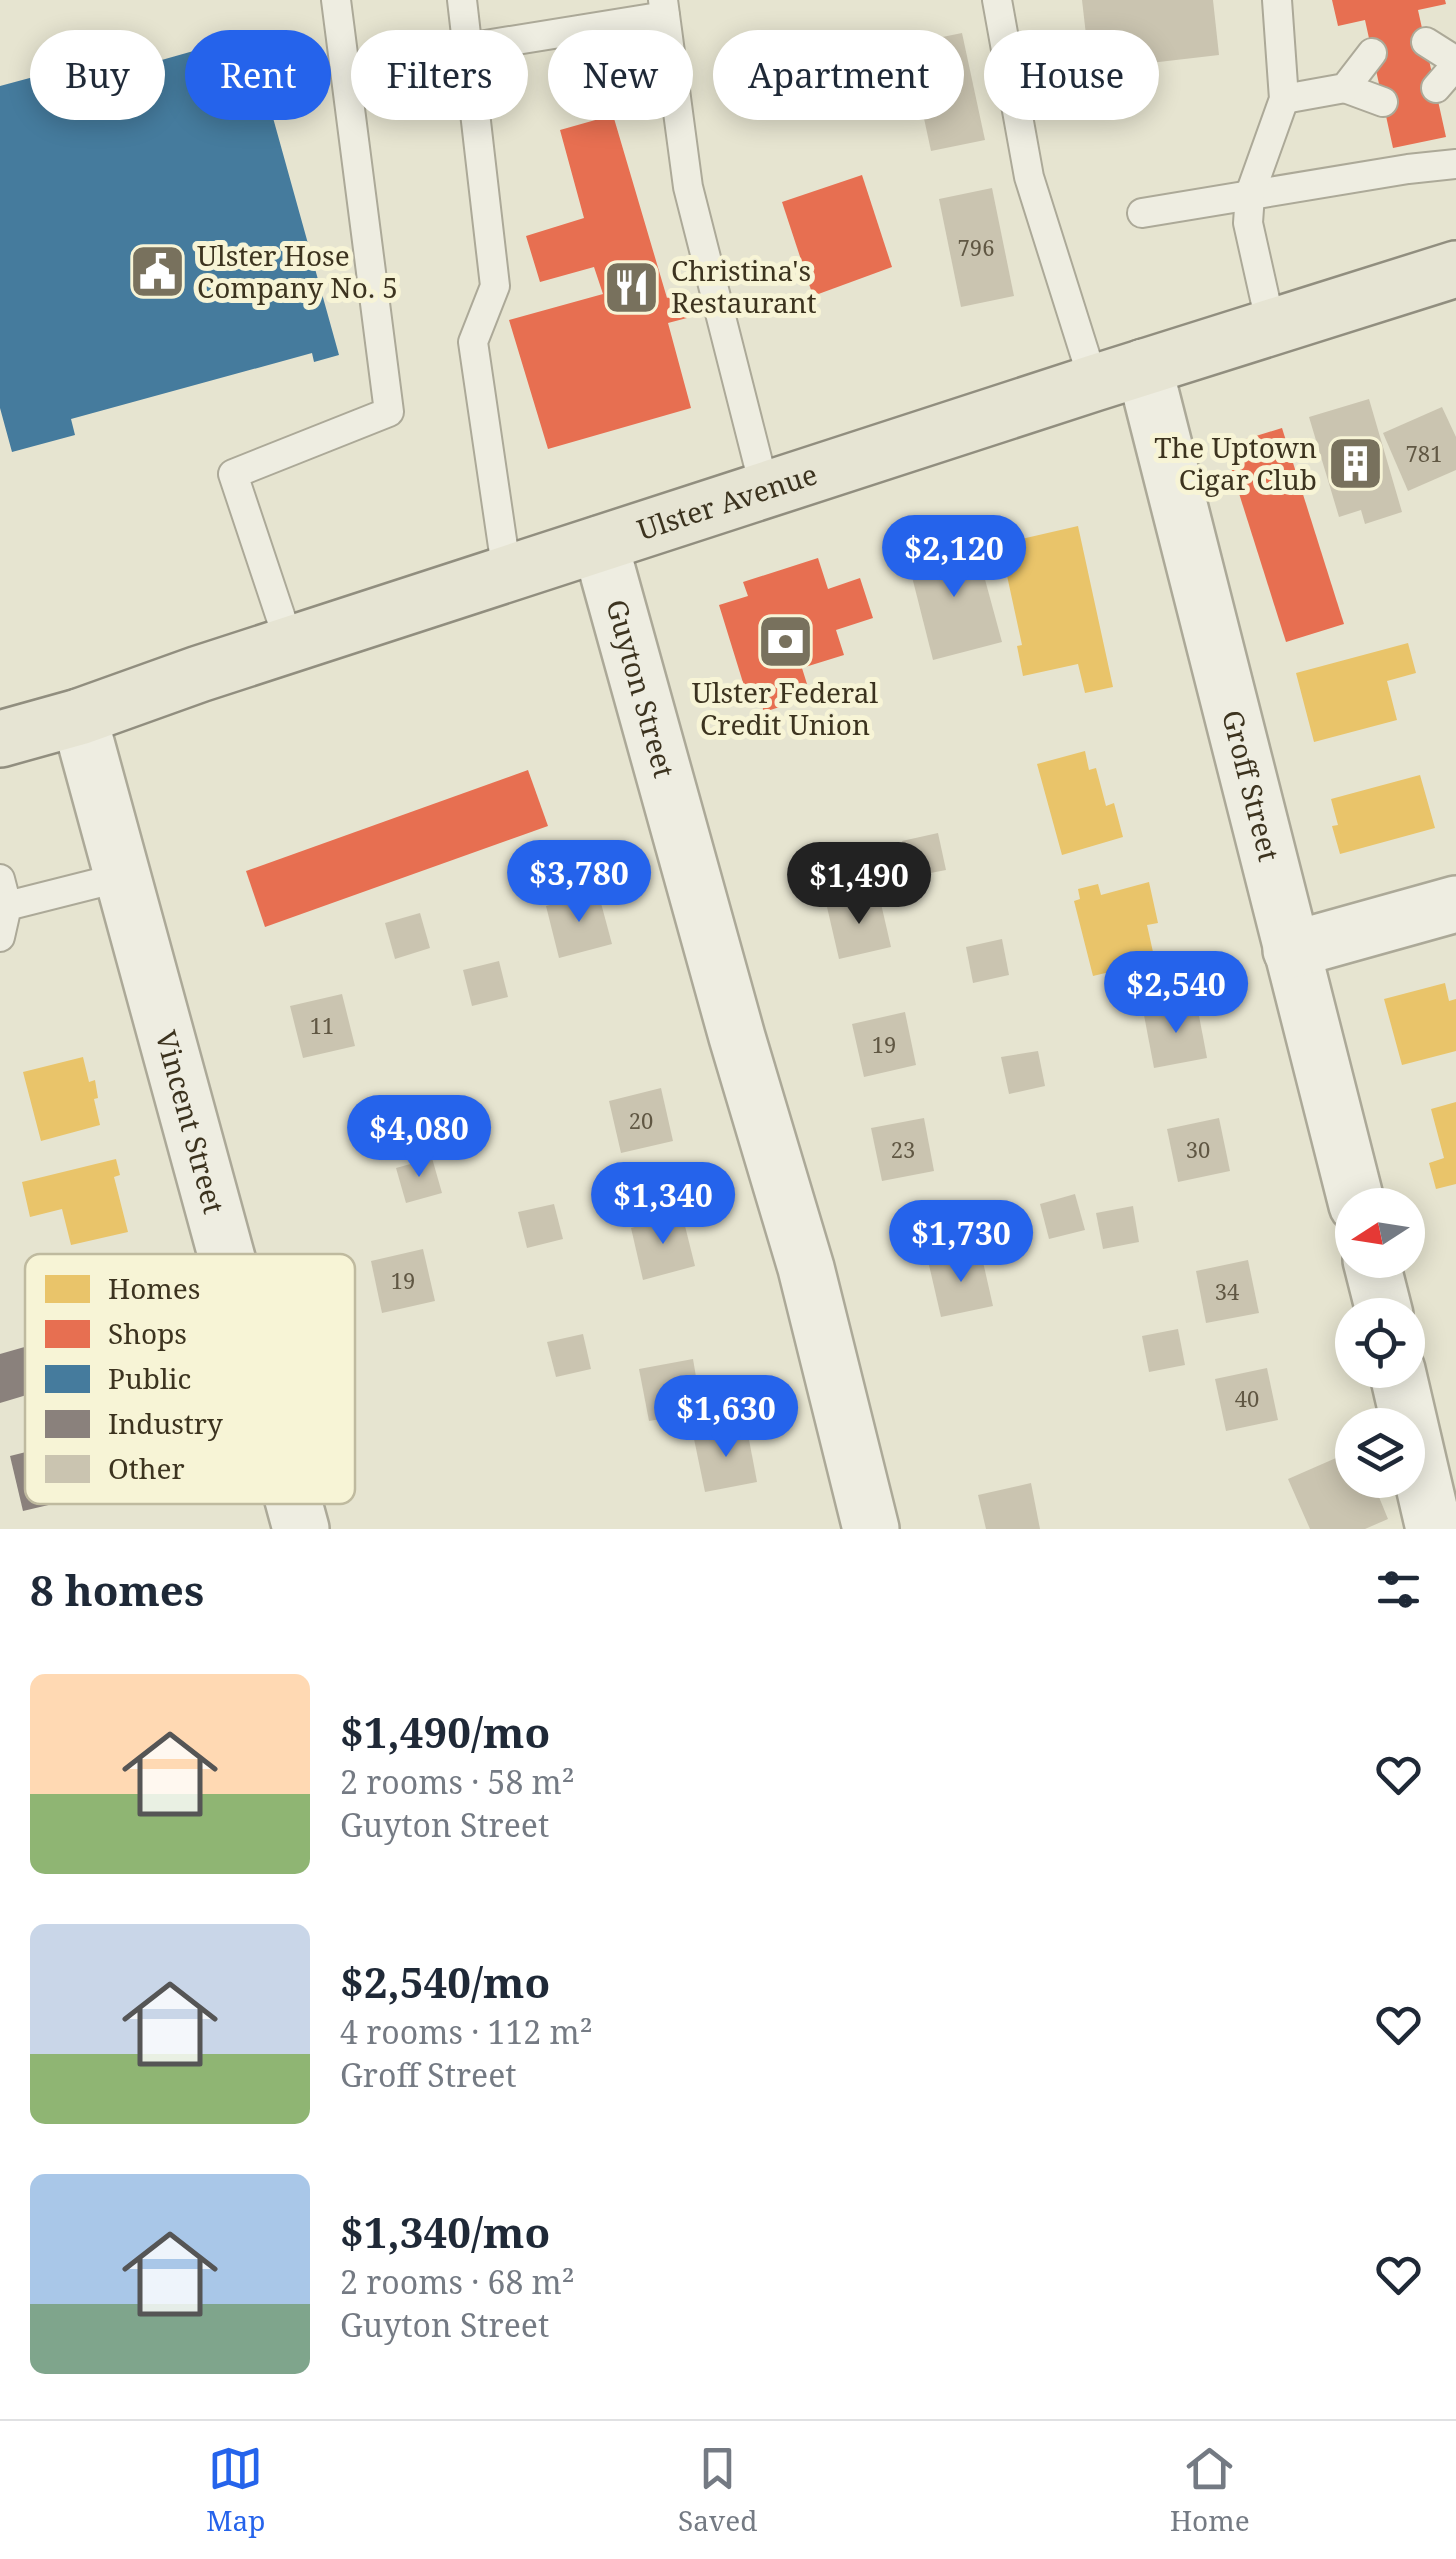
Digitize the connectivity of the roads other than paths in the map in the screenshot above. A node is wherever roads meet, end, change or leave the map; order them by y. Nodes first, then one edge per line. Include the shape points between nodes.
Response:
1 (336, 0) edge
2 (462, 0) edge
3 (998, 0) edge
4 (1277, 0) edge
5 (664, 8) edge
6 (465, 30) edge
7 (528, 36) edge
8 (1426, 42) dead end
9 (1372, 54) dead end
10 (1456, 63) edge
11 (1345, 88) junction
12 (1436, 88) dead end
13 (1284, 99) junction
14 (1383, 102) dead end
15 (475, 120) edge
16 (1456, 164) edge
17 (1250, 194) junction
18 (1142, 213) dead end
19 (1456, 269) edge
20 (1271, 326) junction
21 (1119, 375) junction
22 (765, 490) junction
23 (600, 544) junction
24 (507, 574) junction
25 (290, 645) junction
26 (79, 716) junction
27 (0, 739) edge
28 (122, 878) junction
29 (4, 893) edge
30 (1456, 904) edge
31 (0, 937) edge
32 (1291, 950) junction
33 (1353, 1188) edge
34 (225, 1254) edge
35 (1402, 1388) edge
36 (294, 1504) edge
37 (301, 1529) edge
38 (871, 1529) edge
39 (1434, 1529) edge

1 - 25 lane via 389,412 233,474
2 - 6 lane
3 - 21 lane via 1029,178
4 - 13 lane
5 - 7 lane
5 - 22 lane via 688,187
8 - 10 lane
9 - 11 lane
10 - 12 lane
11 - 13 lane
11 - 14 lane
13 - 17 lane
15 - 24 lane via 495,286 472,342
16 - 17 lane
17 - 18 lane
17 - 20 lane via 1248,223
19 - 20 main road, Ulster Avenue
20 - 21 main road, Ulster Avenue
21 - 22 main road, Ulster Avenue
21 - 32 street, Groff Street
22 - 23 main road, Ulster Avenue
23 - 24 main road, Ulster Avenue
23 - 38 street, Guyton Street via 806,1268
24 - 25 main road, Ulster Avenue
25 - 26 main road, Ulster Avenue
26 - 27 main road, Ulster Avenue
26 - 28 street, Vincent Street
28 - 29 lane
28 - 34 street, Vincent Street
29 - 31 lane
30 - 32 street
32 - 33 street, Groff Street
35 - 39 street
36 - 37 street, Vincent Street

